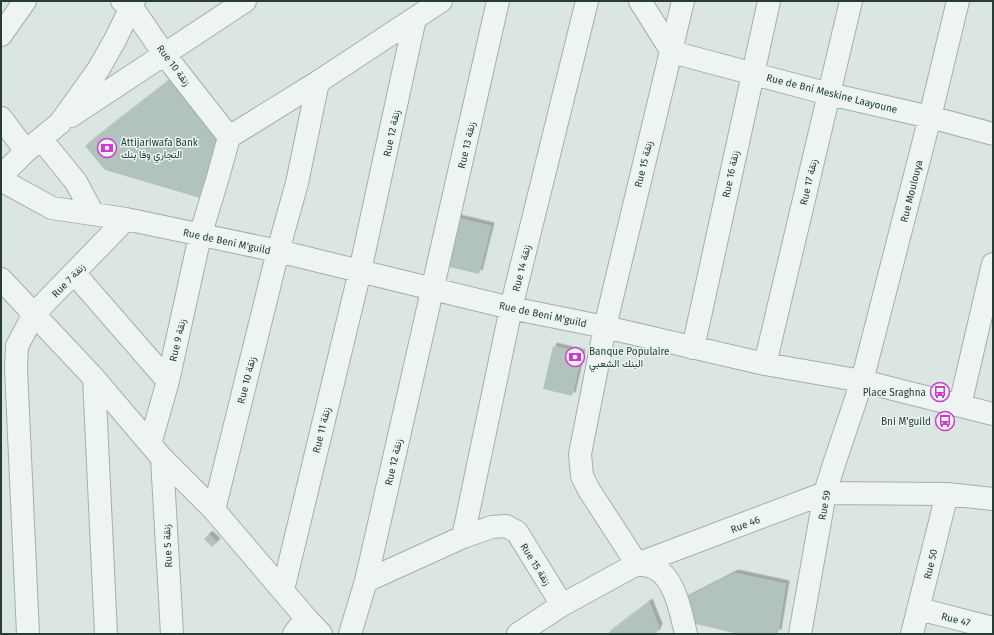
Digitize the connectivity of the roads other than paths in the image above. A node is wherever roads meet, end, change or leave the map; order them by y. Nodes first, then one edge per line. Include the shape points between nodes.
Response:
1 (245, 1) edge
2 (441, 1) edge
3 (498, 1) edge
4 (587, 1) edge
5 (640, 1) edge
6 (683, 1) edge
7 (769, 1) edge
8 (851, 1) edge
9 (958, 1) edge
10 (129, 3) edge
11 (16, 5) edge
12 (415, 18) junction
13 (1, 35) edge
14 (672, 52) junction
15 (164, 54) junction
16 (753, 73) junction
17 (318, 82) junction
18 (829, 94) junction
19 (930, 117) junction
20 (1, 118) edge
21 (60, 123) junction
22 (993, 134) edge
23 (228, 137) junction
24 (33, 145) junction
25 (1, 176) edge
26 (1, 180) edge
27 (93, 214) junction
28 (126, 219) junction
29 (200, 236) junction
30 (278, 251) junction
31 (993, 264) edge
32 (360, 271) junction
33 (74, 273) junction
34 (1, 278) edge
35 (433, 288) junction
36 (511, 308) junction
37 (34, 314) junction
38 (605, 327) junction
39 (692, 348) junction
40 (765, 364) junction
41 (94, 378) junction
42 (168, 381) junction
43 (862, 381) junction
44 (960, 405) junction
45 (993, 414) edge
46 (156, 451) junction
47 (825, 494) junction
48 (947, 494) junction
49 (993, 499) edge
50 (214, 510) junction
51 (464, 537) junction
52 (637, 564) junction
53 (366, 581) junction
54 (283, 590) junction
55 (562, 605) junction
56 (919, 610) junction
57 (300, 626) edge
58 (993, 628) edge
59 (28, 634) edge
60 (106, 634) edge
61 (172, 634) edge
62 (321, 634) edge
63 (350, 634) edge
64 (518, 634) edge
65 (686, 634) edge
66 (800, 634) edge
67 (912, 634) edge

1 - 15 street
2 - 12 street
3 - 35 street, Rue 13 زنقة
4 - 36 street, Rue 14 زنقة
5 - 14 street
6 - 14 street, Rue 15 زنقة
7 - 16 street, Rue 16 زنقة
8 - 18 street, Rue 17 زنقة
9 - 19 street, Rue Moulouya
10 - 15 street, Rue 10 زنقة
10 - 21 street via 115,40 98,70
11 - 13 street
12 - 17 street
12 - 32 street, Rue 12 زنقة
14 - 16 street, Rue de Bni Meskine Laayoune
14 - 38 street, Rue 15 زنقة
15 - 21 street
15 - 23 street, Rue 10 زنقة
16 - 18 street, Rue de Bni Meskine Laayoune
16 - 39 street, Rue 16 زنقة
17 - 23 street
17 - 30 street via 297,183
18 - 19 street, Rue de Bni Meskine Laayoune
18 - 40 street, Rue 17 زنقة
19 - 22 street, Rue de Bni Meskine Laayoune
19 - 43 street, Rue Moulouya
20 - 24 street
21 - 24 street
23 - 29 street
24 - 25 street
24 - 27 street via 76,182
26 - 27 street, Rue de Beni M'guild via 52,208
27 - 28 street, Rue de Beni M'guild
28 - 29 street, Rue de Beni M'guild
28 - 33 street, Rue 7 زنقة
29 - 30 street, Rue de Beni M'guild
29 - 42 street, Rue 9 زنقة
30 - 32 street, Rue de Beni M'guild
30 - 50 street, Rue 10 زنقة
31 - 44 street
32 - 35 street, Rue de Beni M'guild
32 - 54 street, Rue 11 زنقة
33 - 37 street, Rue 7 زنقة
33 - 42 street
34 - 37 street
35 - 36 street, Rue de Beni M'guild
35 - 53 street, Rue 12 زنقة
36 - 38 street, Rue de Beni M'guild
36 - 51 street, Rue 14 زنقة
37 - 41 street
37 - 59 street, Rue 7 زنقة via 17,346 16,368
38 - 39 street, Rue de Beni M'guild
38 - 52 street via 580,454 582,476
39 - 40 street, Rue de Beni M'guild
40 - 43 street, Rue de Beni M'guild
41 - 46 street
41 - 60 street
42 - 46 street, Rue 9 زنقة
43 - 44 street, Rue de Beni M'guild
43 - 47 street, Rue 59
44 - 45 street, Rue de Beni M'guild
46 - 50 street
46 - 61 street, Rue 5 زنقة
47 - 48 street, Rue 46
47 - 52 street, Rue 46
47 - 66 street, Rue 59
48 - 49 street, Rue 46
48 - 56 street, Rue 50
50 - 54 street
51 - 53 street
51 - 55 street, Rue 15 زنقة via 492,527 506,526 517,532
52 - 55 street, Rue 46
52 - 65 street via 653,567 663,574 676,596
53 - 63 street, Rue 12 زنقة
54 - 57 street
55 - 64 street, Rue 46
56 - 58 street, Rue 47
56 - 67 street, Rue 50
57 - 62 street

